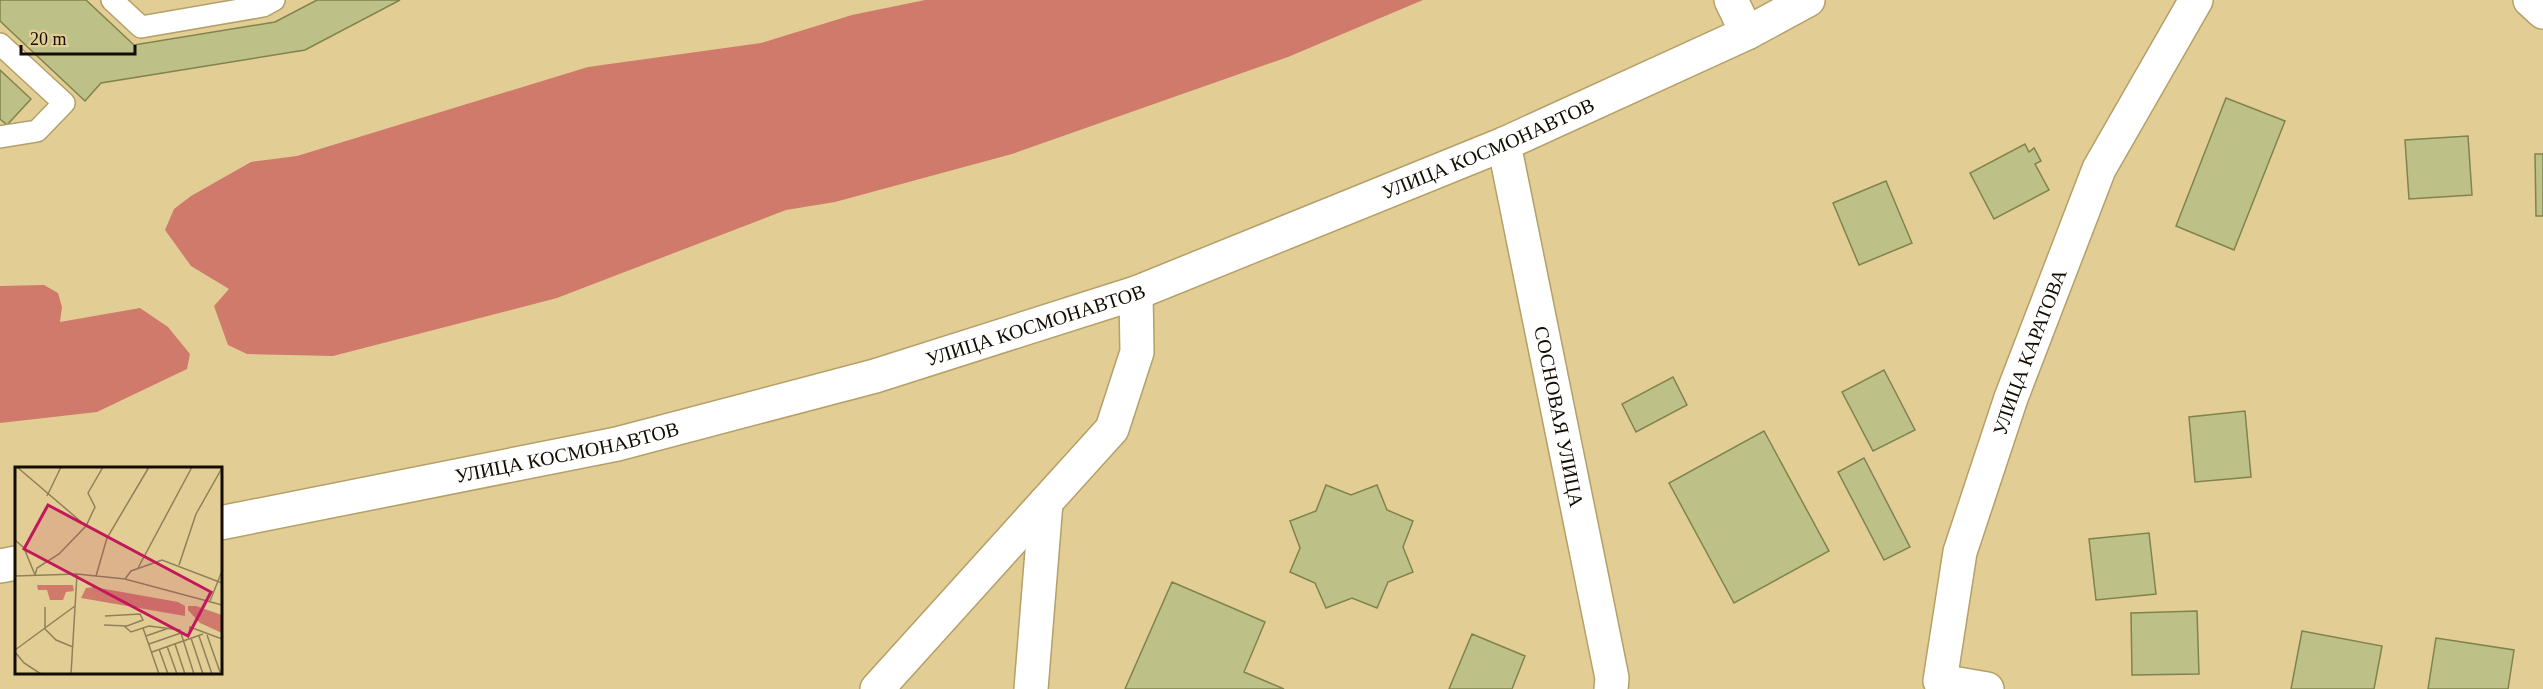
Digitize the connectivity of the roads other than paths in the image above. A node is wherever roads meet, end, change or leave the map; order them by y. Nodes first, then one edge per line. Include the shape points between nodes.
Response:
1 (112, 0) edge
2 (1731, 0) edge
3 (1808, 0) edge
4 (2196, 0) edge
5 (2530, 0) edge
6 (268, 2) edge
7 (2543, 12) edge
8 (1747, 33) junction
9 (0, 44) edge
10 (0, 136) edge
11 (1504, 144) junction
12 (1136, 293) junction
13 (1046, 502) junction
14 (222, 523) edge
15 (15, 563) edge
16 (0, 566) edge
17 (1940, 685) edge
18 (876, 689) edge
19 (1032, 689) edge
20 (1611, 689) edge
21 (1987, 689) edge

1 - 6 lane via 141,27
2 - 8 street
3 - 8 street, УЛИЦА КОСМОНАВТОВ
4 - 17 street, УЛИЦА КАРАТОВА via 2099,169 2011,398 1960,552
5 - 7 street
8 - 11 street, УЛИЦА КОСМОНАВТОВ
9 - 10 lane via 63,103 37,130
11 - 12 street, УЛИЦА КОСМОНАВТОВ
11 - 20 street, СОСНОВАЯ УЛИЦА via 1612,678
12 - 13 street via 1137,352 1112,429
12 - 14 street, УЛИЦА КОСМОНАВТОВ via 875,376 617,444
13 - 18 street
13 - 19 street
15 - 16 street
17 - 21 street, УЛИЦА КАРАТОВА

